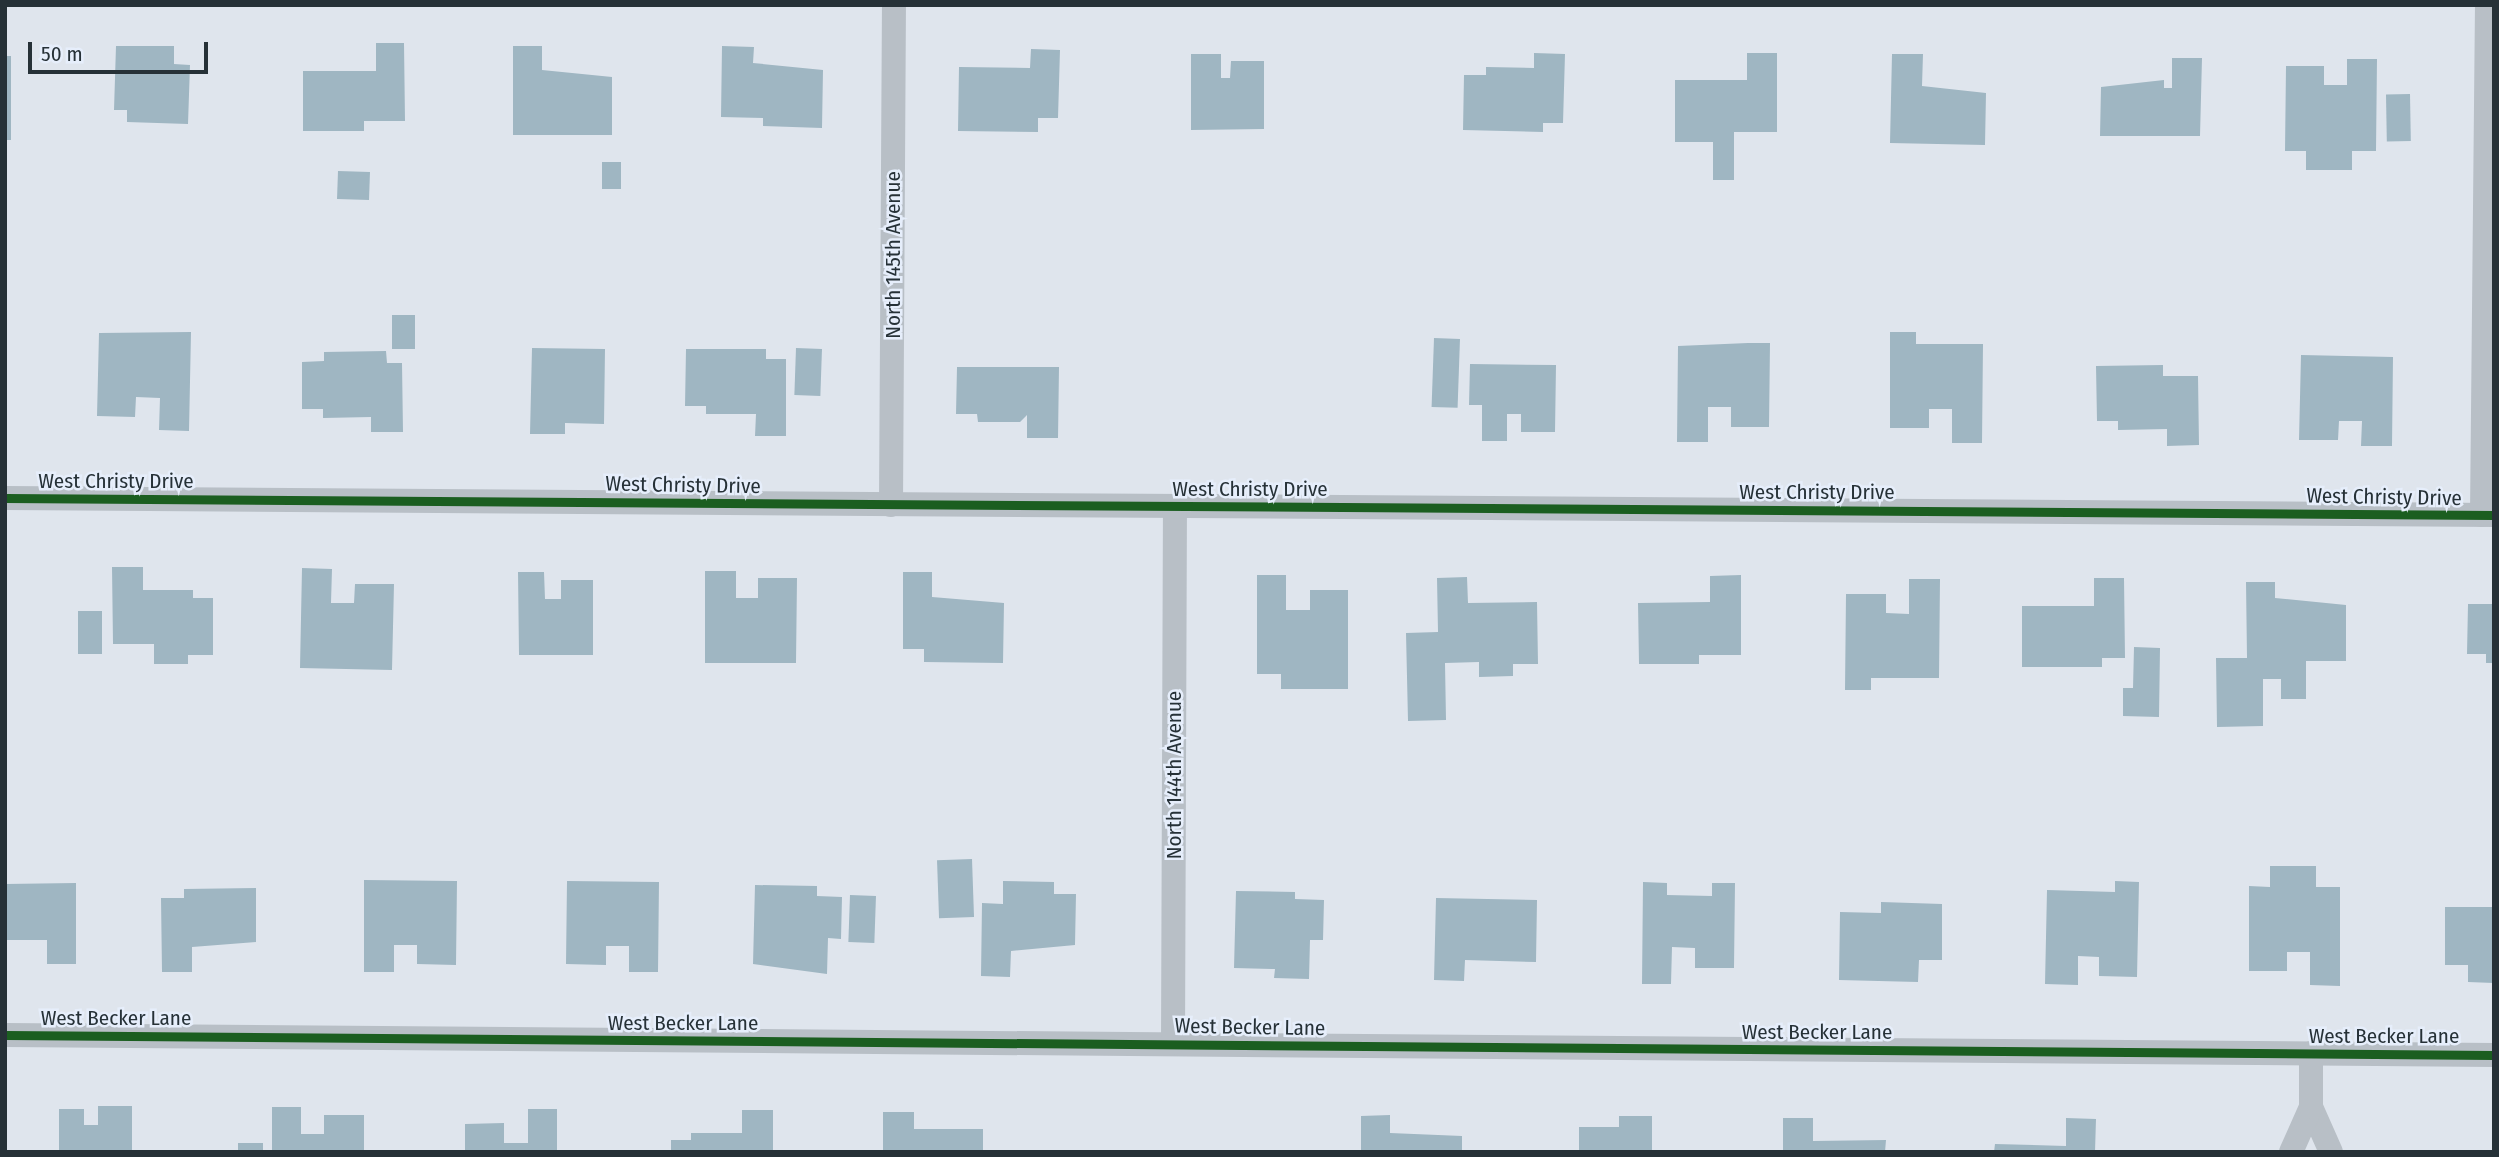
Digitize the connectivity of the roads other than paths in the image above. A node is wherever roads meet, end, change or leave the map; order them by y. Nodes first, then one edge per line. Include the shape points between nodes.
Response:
1 (894, 5) edge
2 (2487, 5) edge
3 (5, 498) edge
4 (891, 505) junction
5 (1175, 506) junction
6 (2488, 515) edge
7 (5, 1035) edge
8 (1173, 1043) junction
9 (2311, 1053) junction
10 (2494, 1055) edge
11 (2311, 1107) junction
12 (2291, 1152) edge
13 (2331, 1152) edge

1 - 4 street, North 145th Avenue
2 - 6 street
3 - 4 street, West Christy Drive
4 - 5 street, West Christy Drive
5 - 6 street, West Christy Drive
5 - 8 street, North 144th Avenue
7 - 8 street, West Becker Lane
8 - 9 street, West Becker Lane
9 - 10 street, West Becker Lane
9 - 11 street
11 - 12 street
11 - 13 street

